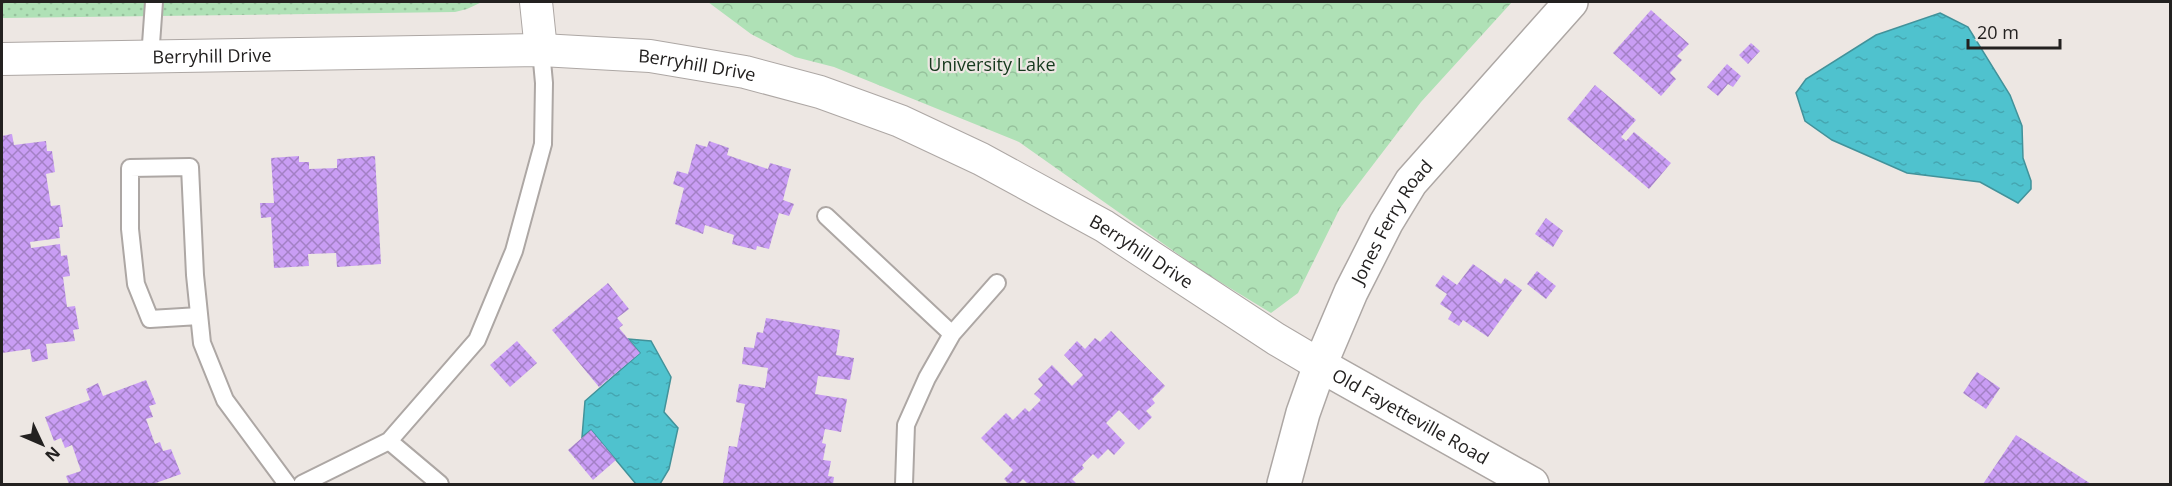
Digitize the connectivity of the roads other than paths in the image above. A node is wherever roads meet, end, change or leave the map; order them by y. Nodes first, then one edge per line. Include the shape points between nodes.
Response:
1 (154, 2) edge
2 (536, 2) edge
3 (1571, 2) edge
4 (541, 50) junction
5 (150, 58) junction
6 (2, 59) edge
7 (826, 216) dead end
8 (997, 283) dead end
9 (199, 316) junction
10 (952, 334) junction
11 (1320, 365) junction
12 (389, 441) junction
13 (287, 484) edge
14 (302, 484) edge
15 (440, 484) edge
16 (904, 484) edge
17 (1284, 484) edge
18 (1532, 484) edge

1 - 5 lane
2 - 4 street
3 - 11 street, Jones Ferry Road via 1412,182 1351,292
4 - 5 street, Berryhill Drive
4 - 11 street, Berryhill Drive via 650,56 745,72 820,92 900,121 981,159 1104,226
4 - 12 lane via 543,144 514,251 477,340
5 - 6 street, Berryhill Drive
7 - 10 lane
8 - 10 lane
9 - 9 lane via 190,167 130,168 130,229 136,284 150,319
9 - 13 lane via 202,343 225,400
10 - 16 lane via 906,425
11 - 17 street, Jones Ferry Road
11 - 18 street, Old Fayetteville Road
12 - 14 lane
12 - 15 lane

